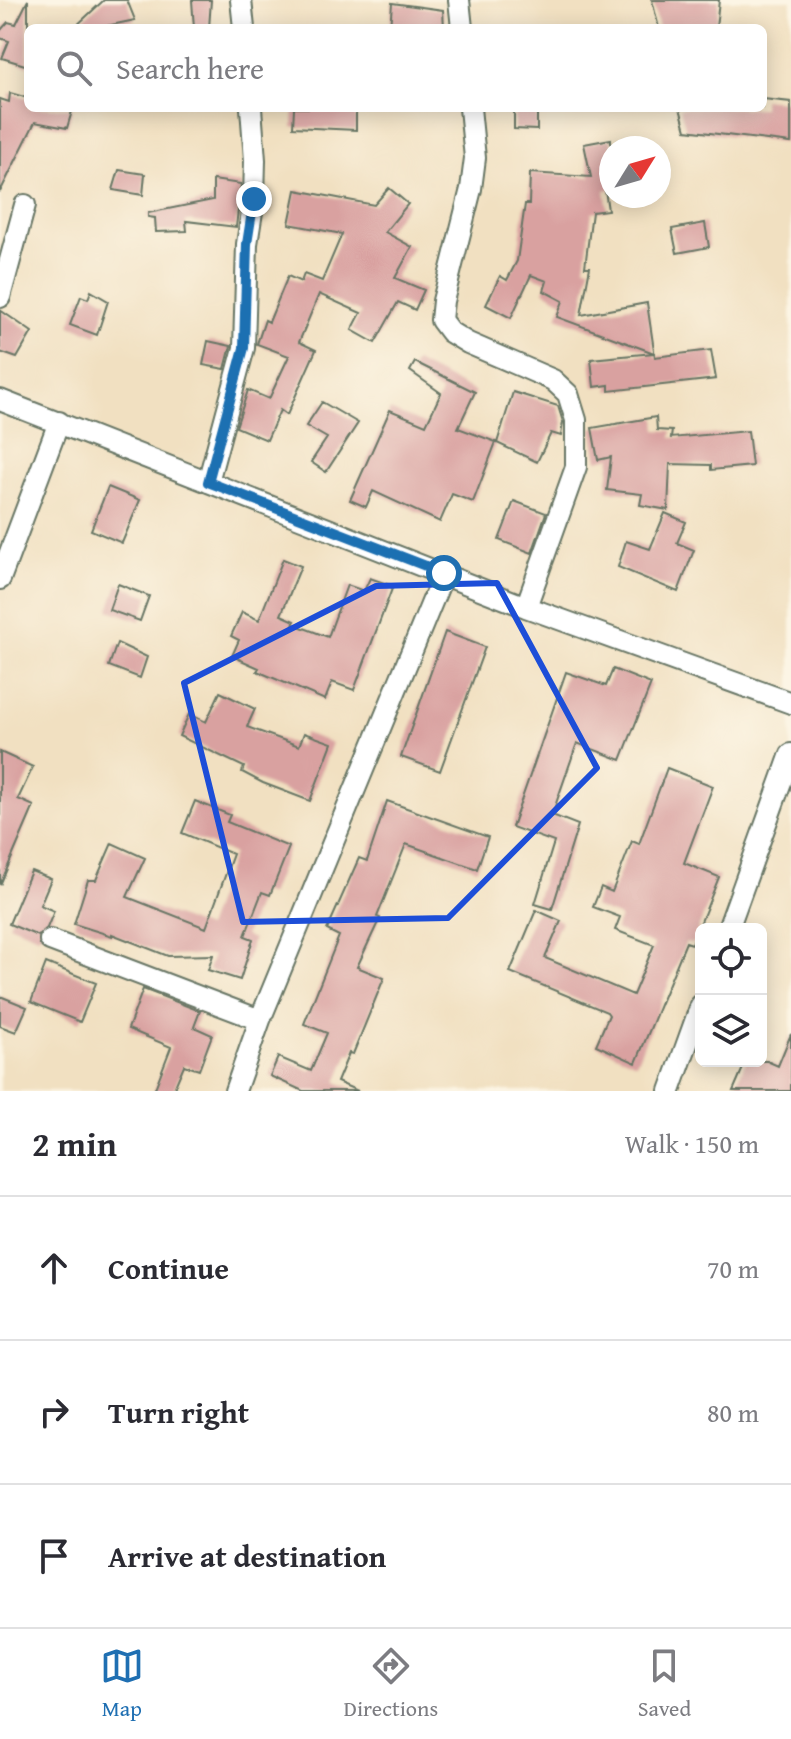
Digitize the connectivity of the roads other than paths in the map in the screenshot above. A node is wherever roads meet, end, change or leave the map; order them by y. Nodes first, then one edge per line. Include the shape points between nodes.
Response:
1 (241, 0) edge
2 (459, 0) edge
3 (244, 24) edge
4 (462, 24) edge
5 (251, 112) edge
6 (470, 112) edge
7 (25, 205) dead end
8 (0, 297) edge
9 (0, 400) edge
10 (59, 422) junction
11 (208, 482) junction
12 (444, 573) junction
13 (0, 579) edge
14 (526, 607) junction
15 (791, 703) edge
16 (791, 754) edge
17 (730, 923) edge
18 (50, 940) dead end
19 (260, 1020) junction
20 (695, 1022) edge
21 (235, 1091) edge
22 (670, 1091) edge

1 - 3 street
2 - 4 street
5 - 11 street via 254,199 244,348
6 - 14 street via 475,158 471,189 441,320 468,343 553,380 568,394 576,420 576,467
7 - 8 street
9 - 10 street
10 - 11 street
10 - 13 street
11 - 12 street
12 - 14 street
12 - 19 street
14 - 15 street
16 - 17 street
18 - 19 street
19 - 21 street
20 - 22 street

